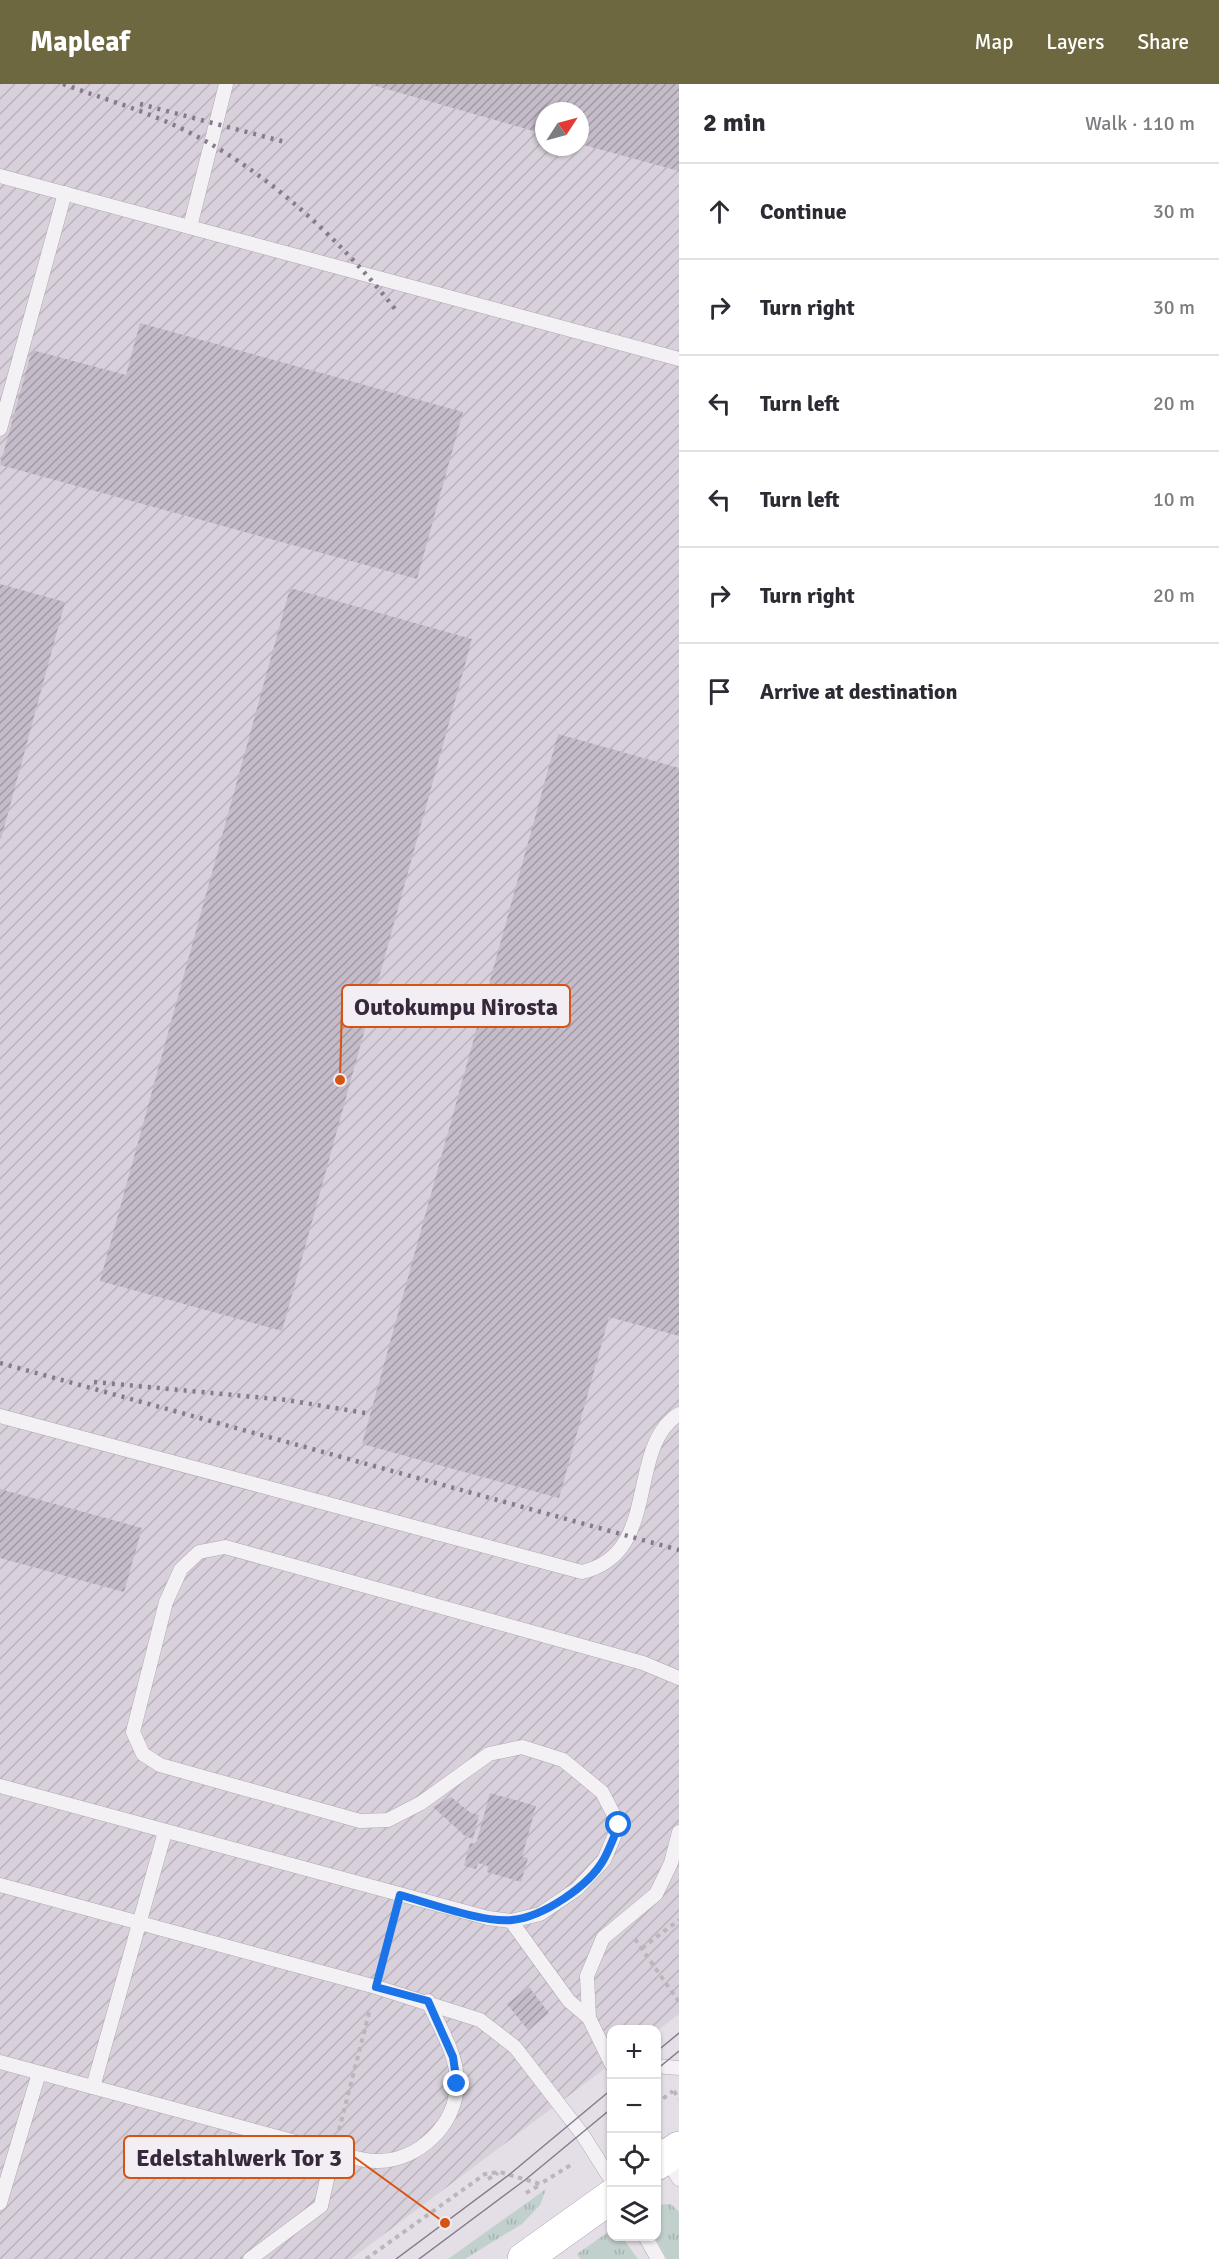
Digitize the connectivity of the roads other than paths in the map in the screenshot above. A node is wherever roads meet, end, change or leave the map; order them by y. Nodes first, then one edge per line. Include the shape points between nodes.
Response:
1 (226, 84) edge
2 (0, 176) edge
3 (65, 193) junction
4 (190, 227) junction
5 (679, 359) edge
6 (0, 429) edge
7 (679, 1414) edge
8 (0, 1416) edge
9 (679, 1678) edge
10 (0, 1786) edge
11 (165, 1832) junction
12 (679, 1832) edge
13 (0, 1885) edge
14 (511, 1921) junction
15 (140, 1922) junction
16 (428, 2001) junction
17 (589, 2018) junction
18 (607, 2056) edge
19 (0, 2062) edge
20 (661, 2066) edge
21 (679, 2068) edge
22 (39, 2073) junction
23 (93, 2087) junction
24 (333, 2152) junction
25 (607, 2173) edge
26 (607, 2200) edge
27 (0, 2203) edge
28 (648, 2241) edge
29 (250, 2259) edge
30 (524, 2259) edge
31 (658, 2259) edge

1 - 4 lane
2 - 3 lane
3 - 4 lane
3 - 6 lane
4 - 5 lane
7 - 8 lane via 657,1435 628,1537 611,1558 582,1572
9 - 14 lane via 643,1663 225,1546 199,1552 181,1569 166,1602 133,1732 143,1754 160,1765 360,1821 388,1820 421,1803 489,1754 522,1747 563,1760 602,1792 619,1825 604,1860 577,1889 540,1914
10 - 11 lane
11 - 14 lane
11 - 15 lane
12 - 17 lane via 671,1863 656,1894 603,1938 587,1976
13 - 15 lane
14 - 17 lane via 569,2001
15 - 16 lane
15 - 23 lane
16 - 24 lane via 453,2057 457,2084 450,2118 426,2144 404,2156 378,2162
16 - 25 lane via 480,2020 514,2047
17 - 18 lane
19 - 22 lane
20 - 21 lane
22 - 23 lane
22 - 27 lane
23 - 24 lane
24 - 29 lane via 321,2206
26 - 30 main road
28 - 31 lane

